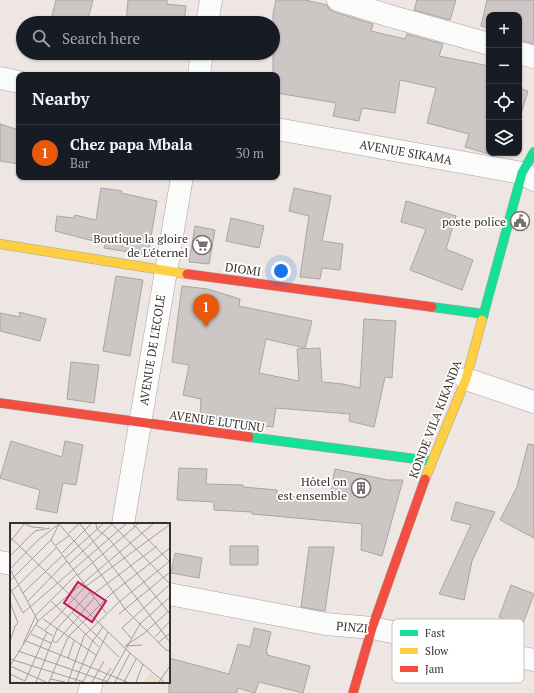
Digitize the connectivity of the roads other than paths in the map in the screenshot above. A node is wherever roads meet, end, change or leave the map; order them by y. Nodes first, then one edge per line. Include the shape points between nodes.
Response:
1 (211, 0) edge
2 (338, 0) edge
3 (208, 16) edge
4 (486, 43) edge
5 (522, 53) edge
6 (534, 57) edge
7 (201, 60) edge
8 (199, 72) edge
9 (0, 78) edge
10 (16, 81) edge
11 (280, 130) edge
12 (534, 152) edge
13 (528, 177) edge
14 (181, 180) edge
15 (0, 244) edge
16 (165, 271) junction
17 (484, 314) junction
18 (466, 379) junction
19 (534, 402) edge
20 (0, 403) edge
21 (140, 423) junction
22 (431, 461) junction
23 (123, 523) edge
24 (0, 562) edge
25 (10, 564) edge
26 (170, 594) edge
27 (372, 628) junction
28 (392, 632) edge
29 (524, 658) edge
30 (534, 660) edge
31 (92, 683) edge
32 (90, 693) edge
33 (354, 693) edge

1 - 3 street
2 - 4 street
5 - 6 street
7 - 8 street
9 - 10 street
11 - 13 street, AVENUE SIKAMA
12 - 13 street, KONDE VILA KIKANDA
13 - 17 street, KONDE VILA KIKANDA
14 - 16 street, AVENUE DE L'ECOLE
15 - 16 street, DIOMI
16 - 17 street, DIOMI
16 - 21 street, AVENUE DE L'ECOLE
17 - 18 street, KONDE VILA KIKANDA
18 - 19 street
18 - 22 street, KONDE VILA KIKANDA
20 - 21 street, AVENUE LUTUNU
21 - 22 street, AVENUE LUTUNU
21 - 23 street, AVENUE DE L'ECOLE
22 - 27 street, KONDE VILA KIKANDA
24 - 25 street
26 - 27 street, PINZI via 326,624
27 - 28 street, PINZI
27 - 33 street, KONDE VILA KIKANDA
29 - 30 street, PINZI
31 - 32 street

